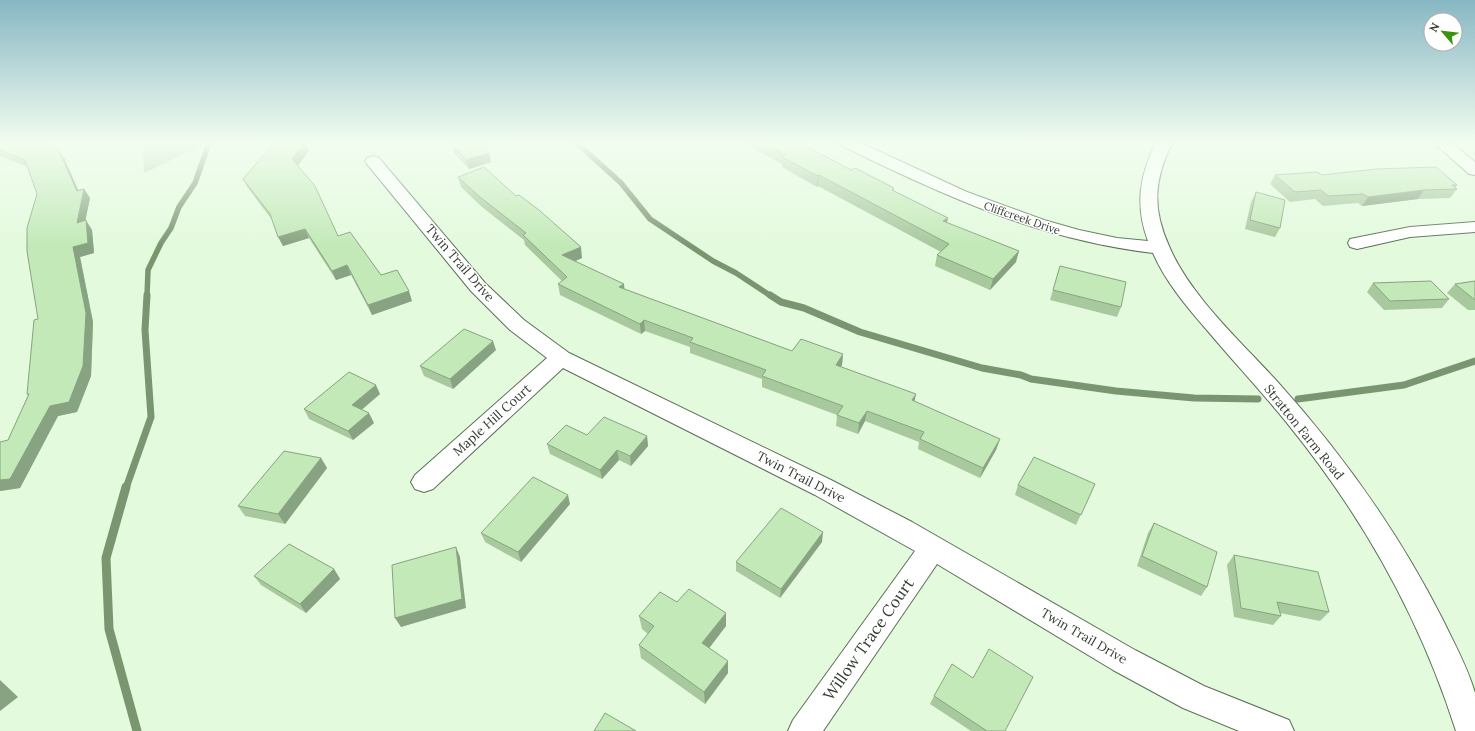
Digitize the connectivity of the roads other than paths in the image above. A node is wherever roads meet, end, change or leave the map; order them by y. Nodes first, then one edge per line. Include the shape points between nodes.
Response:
1 (386, 177) edge
2 (923, 177) edge
3 (1149, 177) edge
4 (1475, 227) edge
5 (1357, 243) dead end
6 (1159, 248) junction
7 (561, 358) junction
8 (424, 482) dead end
9 (933, 547) junction
10 (804, 731) edge
11 (1278, 731) edge
12 (1472, 731) edge

1 - 7 street, Twin Trail Drive via 478,287 517,325
2 - 6 street, Cliffcreek Drive via 988,207 1059,231 1092,240
3 - 6 street, Stratton Farm Road via 1148,205 1151,227
4 - 5 street via 1410,232
6 - 12 street, Stratton Farm Road via 1194,302 1314,440 1360,502 1400,567 1426,617 1450,670
7 - 8 street, Maple Hill Court
7 - 9 street, Twin Trail Drive via 824,488
9 - 10 street, Willow Trace Court
9 - 11 street, Twin Trail Drive via 1124,660 1194,697

